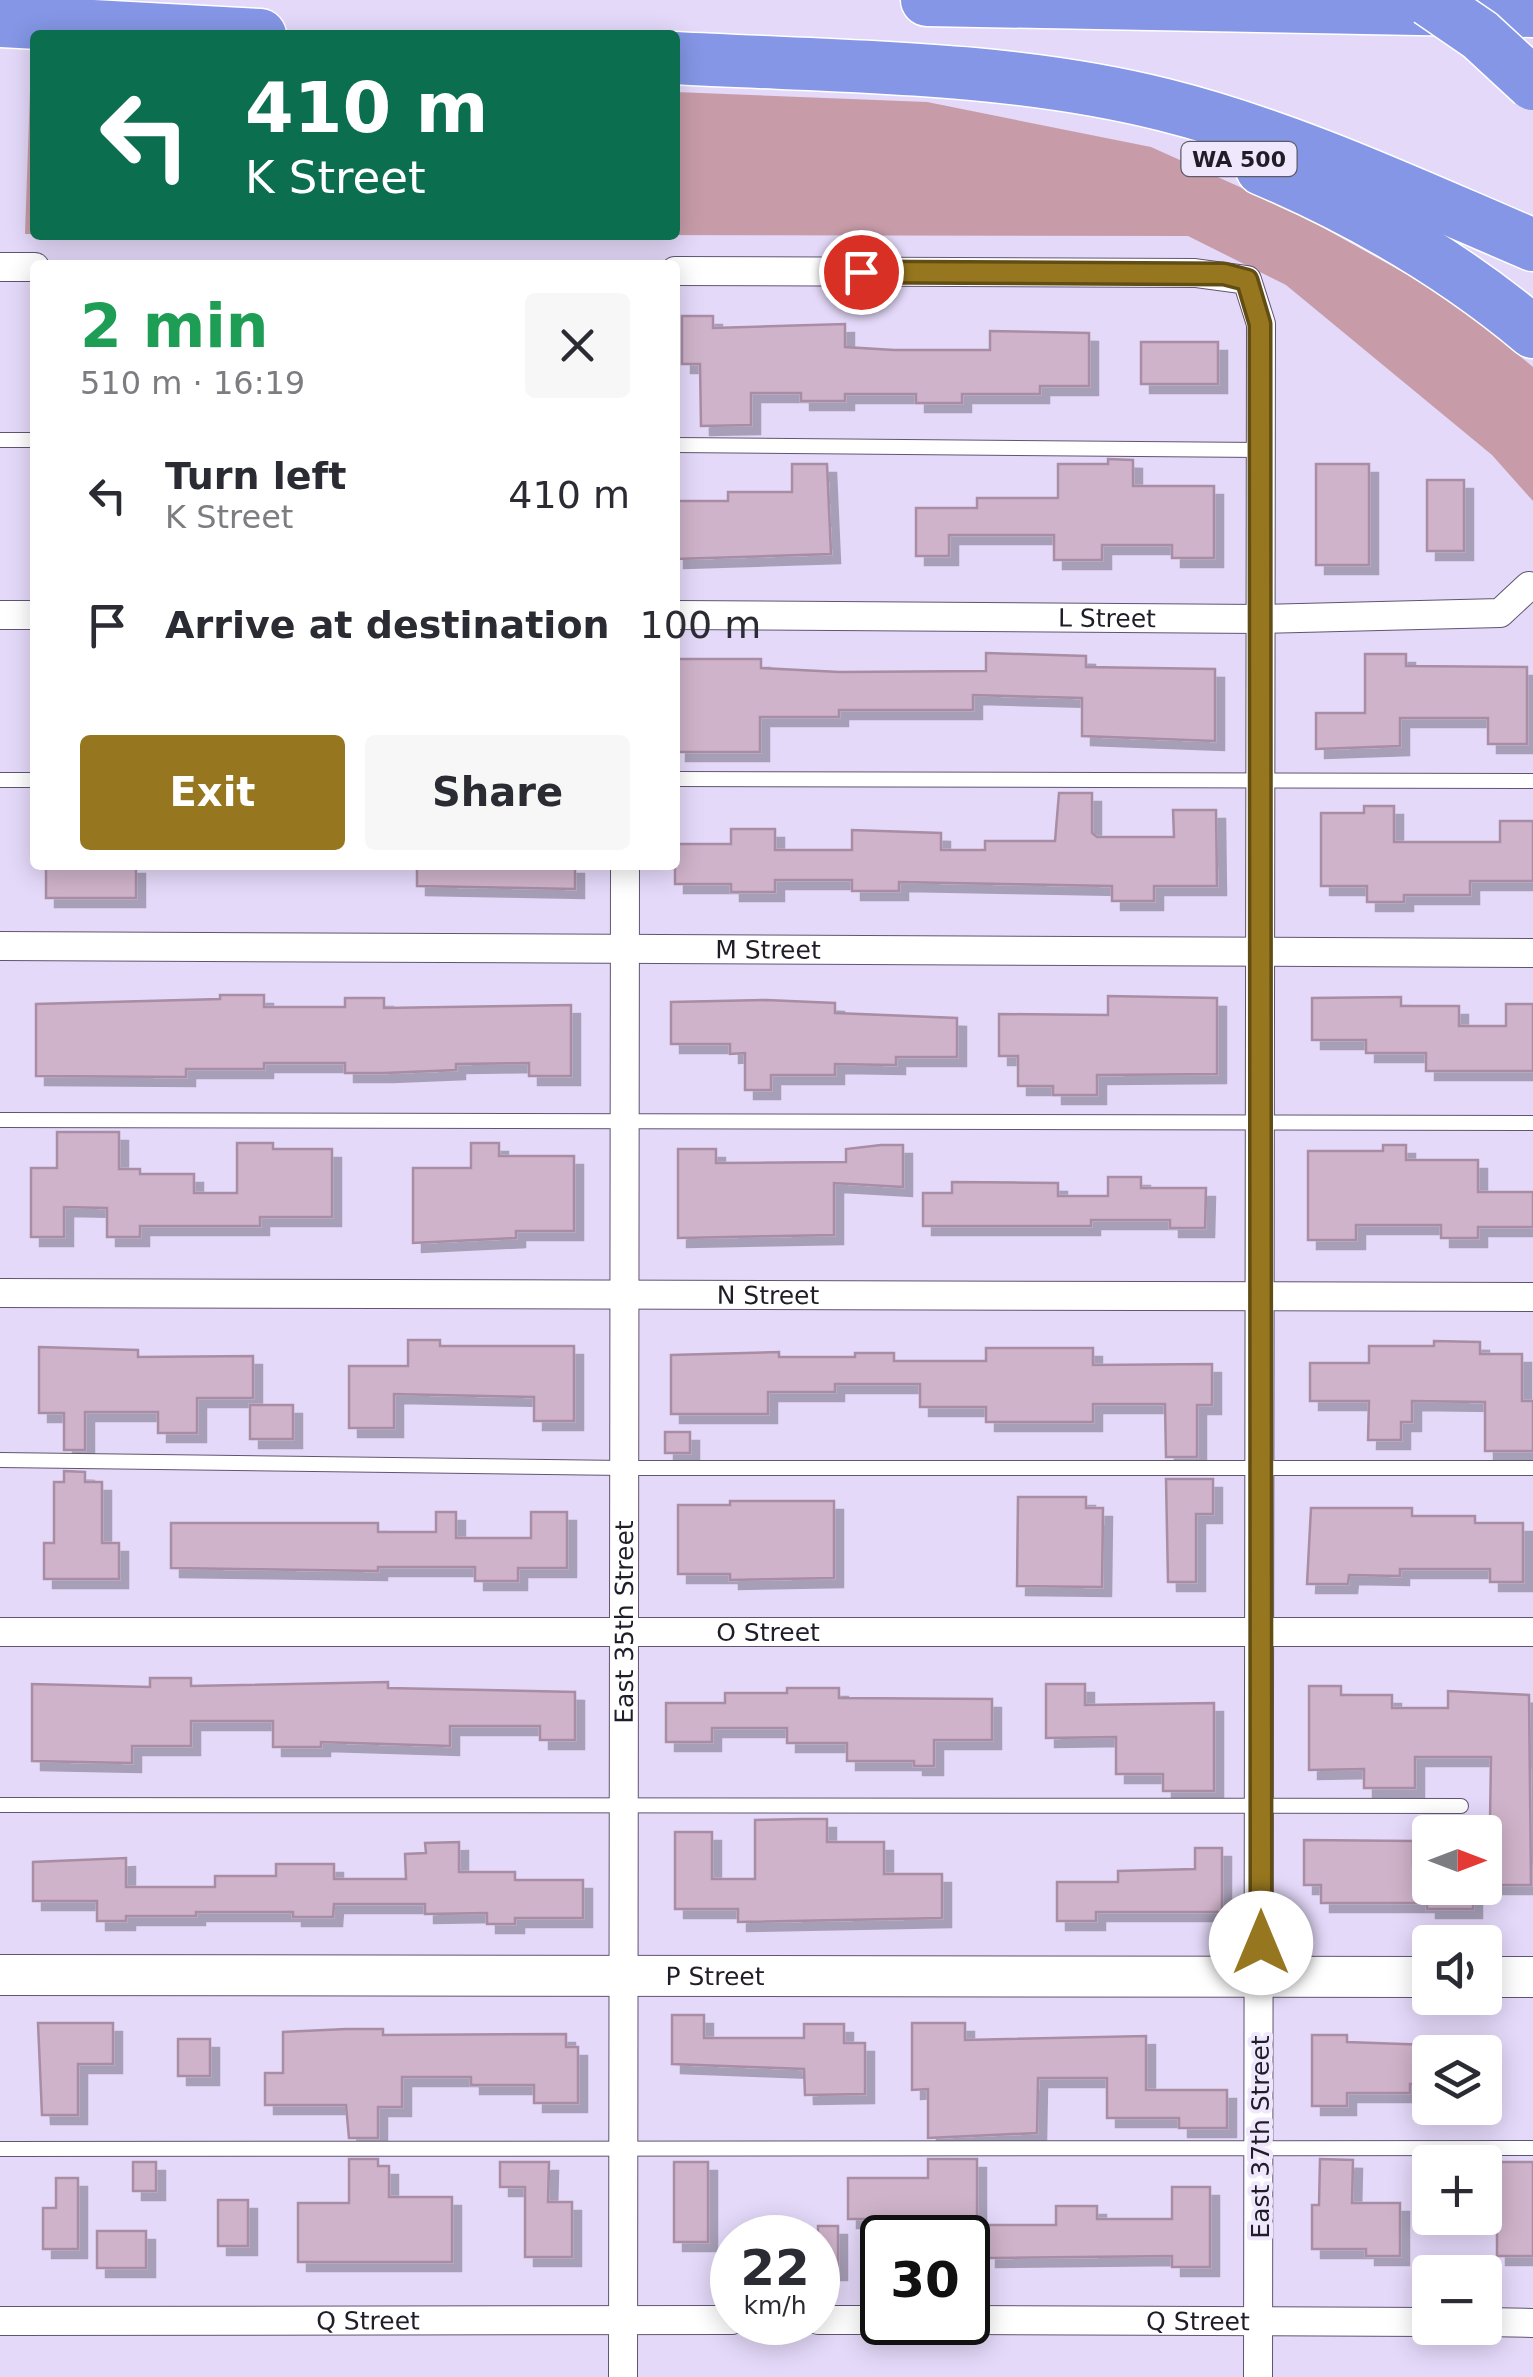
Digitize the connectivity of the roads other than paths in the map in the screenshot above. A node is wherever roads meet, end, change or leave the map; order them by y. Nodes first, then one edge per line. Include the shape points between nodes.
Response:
1 (927, 0) edge
2 (1429, 0) edge
3 (1533, 11) edge
4 (0, 21) edge
5 (167, 30) edge
6 (680, 58) edge
7 (910, 70) junction
8 (1533, 84) edge
9 (1533, 246) edge
10 (0, 267) edge
11 (30, 268) edge
12 (680, 272) edge
13 (1533, 332) edge
14 (0, 440) edge
15 (30, 440) edge
16 (680, 445) edge
17 (1260, 450) junction
18 (1528, 586) dead end
19 (0, 615) edge
20 (30, 615) edge
21 (680, 615) edge
22 (1260, 619) junction
23 (680, 779) edge
24 (0, 780) edge
25 (30, 780) edge
26 (1260, 780) junction
27 (1533, 781) edge
28 (626, 870) edge
29 (0, 946) edge
30 (625, 949) junction
31 (1260, 952) junction
32 (1533, 953) edge
33 (0, 1120) edge
34 (625, 1121) junction
35 (1261, 1122) junction
36 (1533, 1123) edge
37 (0, 1292) edge
38 (624, 1294) junction
39 (1261, 1296) junction
40 (1533, 1297) edge
41 (0, 1460) edge
42 (623, 1468) junction
43 (1261, 1468) junction
44 (1533, 1468) edge
45 (0, 1632) edge
46 (621, 1632) junction
47 (1259, 1632) junction
48 (1533, 1632) edge
49 (0, 1806) edge
50 (622, 1806) junction
51 (1261, 1806) junction
52 (1460, 1806) dead end
53 (0, 1975) edge
54 (622, 1976) junction
55 (1261, 1977) junction
56 (1412, 1978) edge
57 (1502, 1978) edge
58 (1533, 1978) edge
59 (622, 2148) junction
60 (1260, 2148) junction
61 (1533, 2148) edge
62 (0, 2149) edge
63 (1258, 2319) junction
64 (622, 2320) junction
65 (710, 2320) edge
66 (990, 2320) edge
67 (0, 2321) edge
68 (1412, 2322) edge
69 (1502, 2322) edge
70 (1533, 2323) edge
71 (622, 2377) edge
72 (1258, 2377) edge

1 - 3 highway
2 - 8 highway, bridge
4 - 5 highway
6 - 7 highway, WA 500
7 - 9 highway via 1060,84 1165,105 1269,136
7 - 13 highway, WA 500 via 1052,97 1176,131 1354,212
10 - 11 street
12 - 17 street, East 37th Street via 1195,272 1247,280 1260,324
14 - 15 lane
16 - 17 lane
17 - 22 street, East 37th Street
18 - 22 street, L Street via 1500,614
19 - 20 street
21 - 22 street, L Street
22 - 26 street, East 37th Street
23 - 26 lane
24 - 25 lane
26 - 27 lane
26 - 31 street, East 37th Street
28 - 30 street, East 35th Street
29 - 30 street, M Street
30 - 31 street, M Street
30 - 34 street, East 35th Street
31 - 32 street, M Street
31 - 35 street, East 37th Street
33 - 34 lane
34 - 35 lane
34 - 38 street, East 35th Street
35 - 36 lane
35 - 39 street, East 37th Street
37 - 38 street, N Street
38 - 39 street, N Street
38 - 42 street, East 35th Street
39 - 40 street, N Street
39 - 43 street, East 37th Street
41 - 42 lane
42 - 43 lane
42 - 46 street, East 35th Street
43 - 44 lane
43 - 47 street, East 37th Street
45 - 46 street, O Street
46 - 47 street, O Street
46 - 50 street, East 35th Street
47 - 48 street, O Street
47 - 51 street, East 37th Street
49 - 50 lane
50 - 51 lane
50 - 54 street, East 35th Street
51 - 52 lane
51 - 55 street, East 37th Street
53 - 54 street, P Street
54 - 55 street, P Street
54 - 59 street, East 35th Street
55 - 56 street, P Street
55 - 60 street, East 37th Street
57 - 58 street
59 - 60 lane
59 - 62 lane
59 - 64 street, East 35th Street
60 - 61 lane
60 - 63 street, East 37th Street
63 - 66 street, Q Street
63 - 68 street, Q Street
63 - 72 street, East 37th Street
64 - 65 street, Q Street
64 - 67 street, Q Street
64 - 71 street, East 35th Street
69 - 70 street

